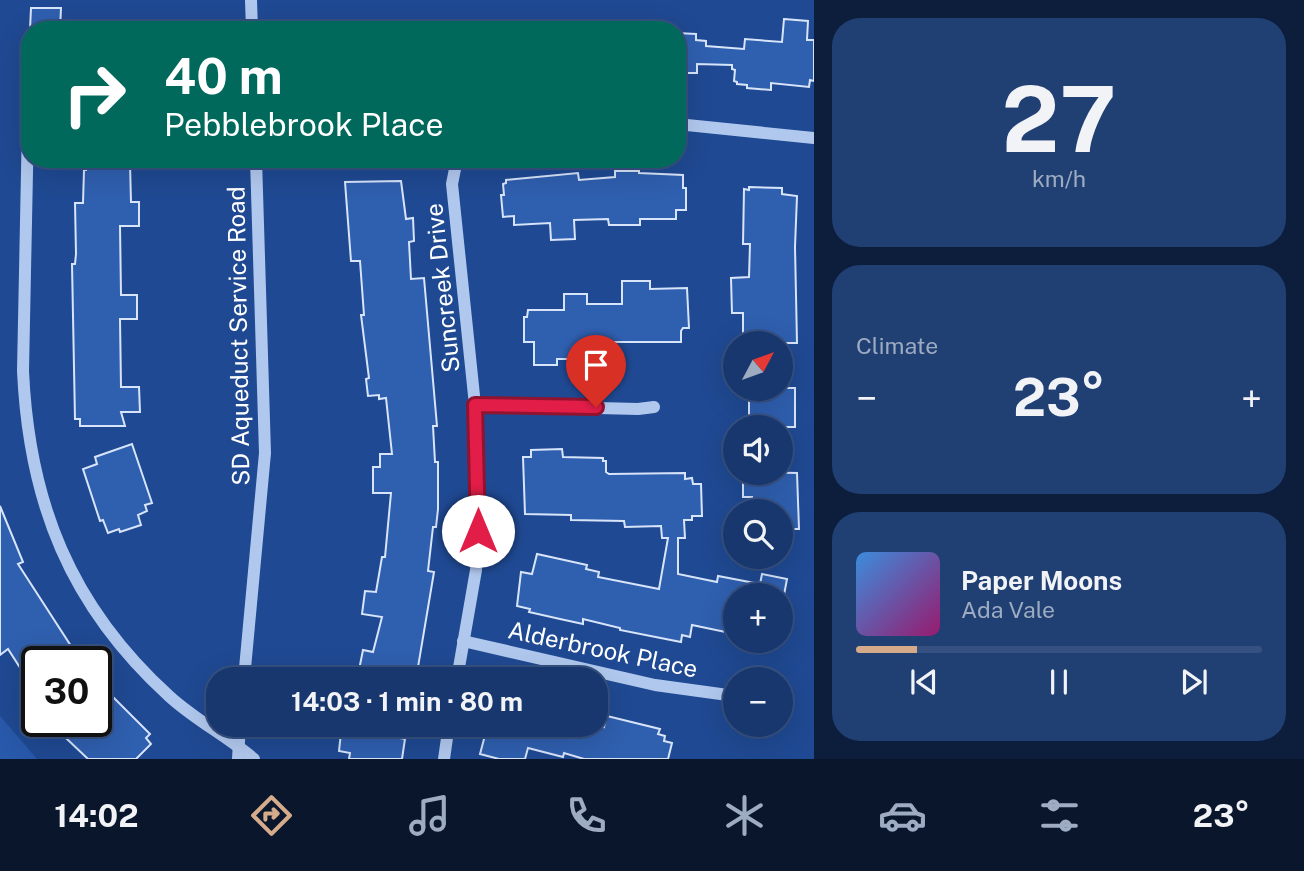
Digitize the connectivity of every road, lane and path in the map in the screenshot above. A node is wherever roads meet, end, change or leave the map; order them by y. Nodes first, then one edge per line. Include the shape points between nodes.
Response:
1 (251, 0) edge
2 (252, 21) edge
3 (686, 125) edge
4 (814, 138) edge
5 (27, 168) edge
6 (256, 168) edge
7 (456, 168) edge
8 (475, 405) junction
9 (654, 407) dead end
10 (463, 641) junction
11 (245, 667) edge
12 (459, 667) edge
13 (723, 694) edge
14 (447, 737) edge
15 (238, 752) edge
16 (254, 759) edge
17 (443, 759) edge

1 - 2 street
3 - 4 street
5 - 15 street via 24,405 46,512 73,574 108,631 168,695
6 - 11 street, SD Aqueduct Service Road via 265,453
7 - 8 street, Suncreek Drive via 453,184
8 - 9 street
8 - 10 street, Suncreek Drive via 478,535
10 - 12 street, Suncreek Drive
10 - 13 street, Alderbrook Place via 655,685
14 - 17 street
15 - 16 street

